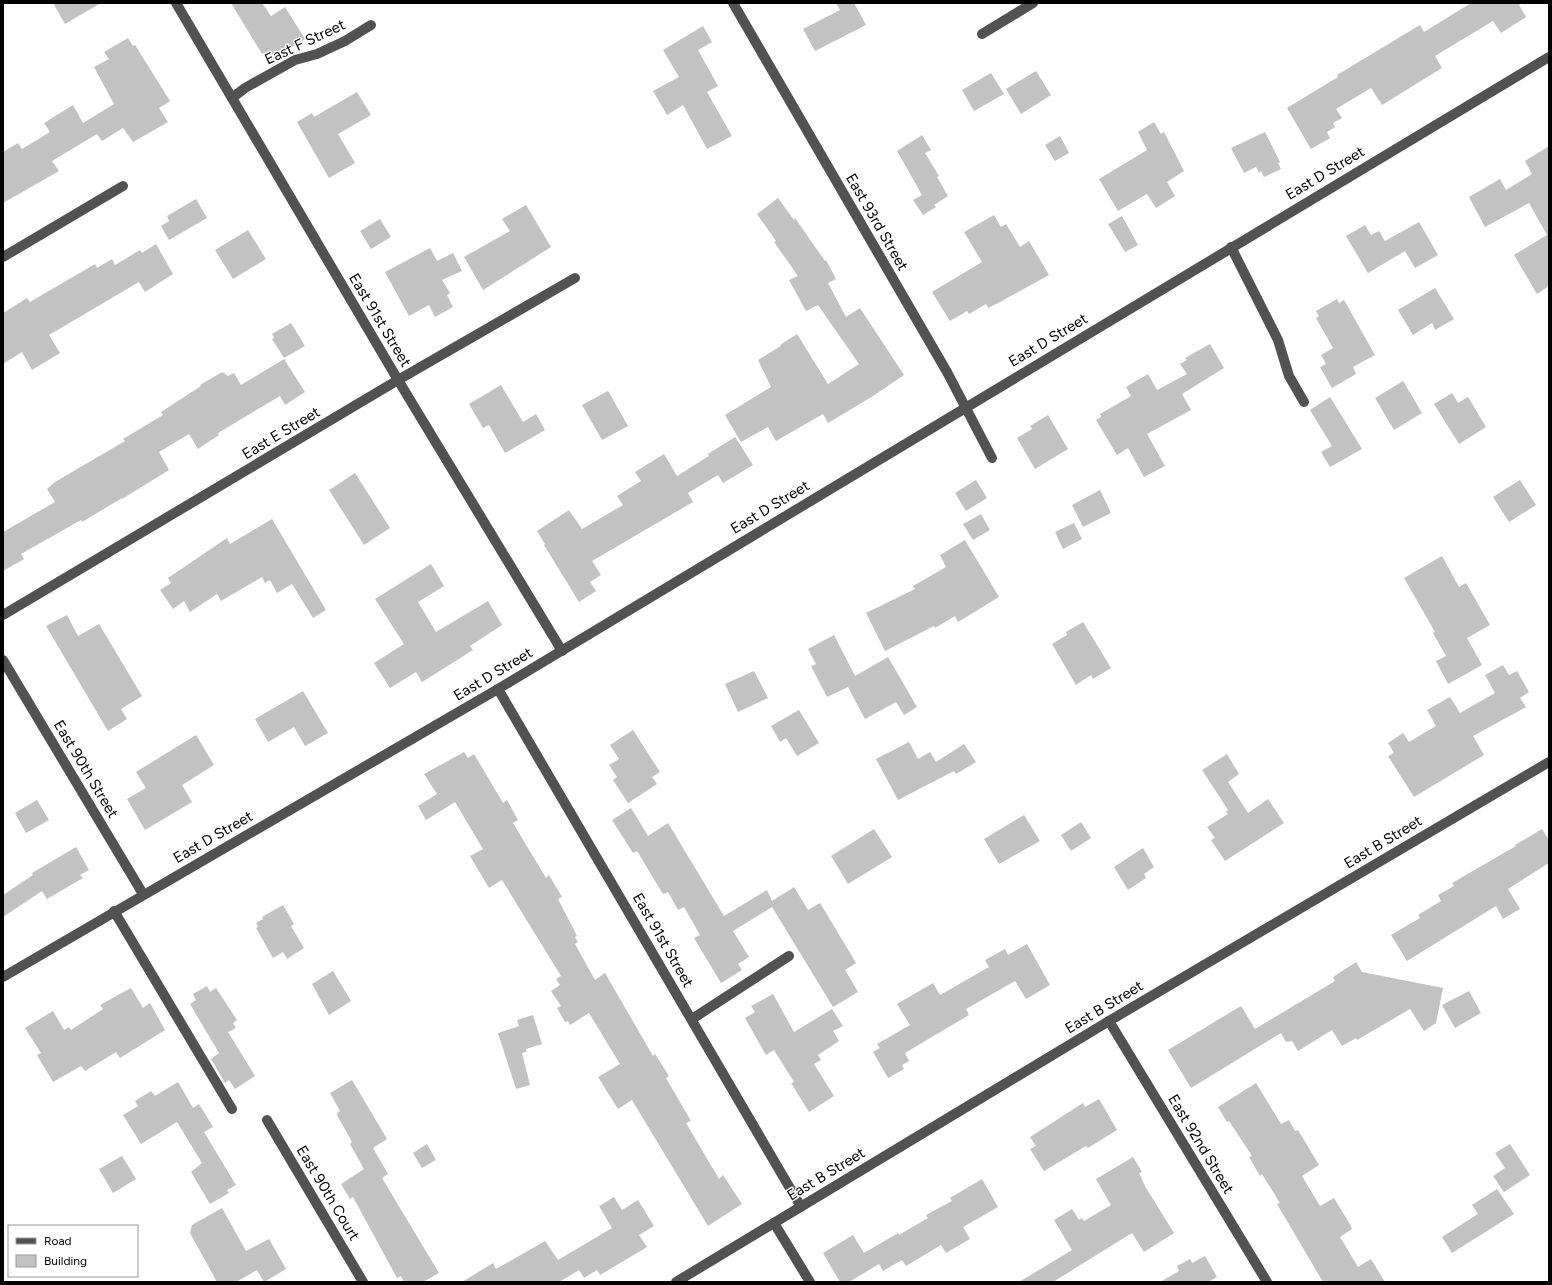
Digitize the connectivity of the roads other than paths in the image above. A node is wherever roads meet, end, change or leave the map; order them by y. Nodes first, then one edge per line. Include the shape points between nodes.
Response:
1 (176, 3) edge
2 (733, 3) edge
3 (1033, 3) edge
4 (371, 25) dead end
5 (982, 34) dead end
6 (1549, 57) edge
7 (232, 98) junction
8 (123, 186) dead end
9 (1232, 247) junction
10 (3, 257) edge
11 (575, 278) dead end
12 (398, 380) junction
13 (1304, 402) dead end
14 (965, 408) junction
15 (992, 458) dead end
16 (3, 615) edge
17 (562, 650) junction
18 (3, 660) edge
19 (498, 689) junction
20 (1549, 762) edge
21 (143, 894) junction
22 (114, 912) junction
23 (790, 956) dead end
24 (3, 977) edge
25 (692, 1019) junction
26 (1109, 1021) junction
27 (232, 1109) dead end
28 (267, 1120) dead end
29 (801, 1207) junction
30 (774, 1223) junction
31 (363, 1282) edge
32 (676, 1282) edge
33 (810, 1282) edge
34 (1267, 1282) edge

1 - 7 street, East 91st Street
2 - 14 street, East 93rd Street via 947,372
3 - 5 street
4 - 7 street, East F Street via 317,54 295,60
6 - 9 street, East D Street
7 - 12 street, East 91st Street
8 - 10 street
9 - 13 street via 1278,340 1289,376
9 - 14 street, East D Street
11 - 12 street, East E Street
12 - 16 street, East E Street
12 - 17 street, East 91st Street
14 - 15 street, East 93rd Street
14 - 17 street, East D Street
17 - 19 street, East D Street
18 - 21 street, East 90th Street
19 - 21 street, East D Street
19 - 25 street, East 91st Street
20 - 26 street, East B Street
21 - 22 street, East D Street
22 - 24 street, East D Street
22 - 27 street
23 - 25 street
25 - 29 street, East 91st Street
26 - 29 street, East B Street
26 - 34 street, East 92nd Street
28 - 31 street, East 90th Court
29 - 30 street, East B Street
30 - 32 street, East B Street
30 - 33 street

